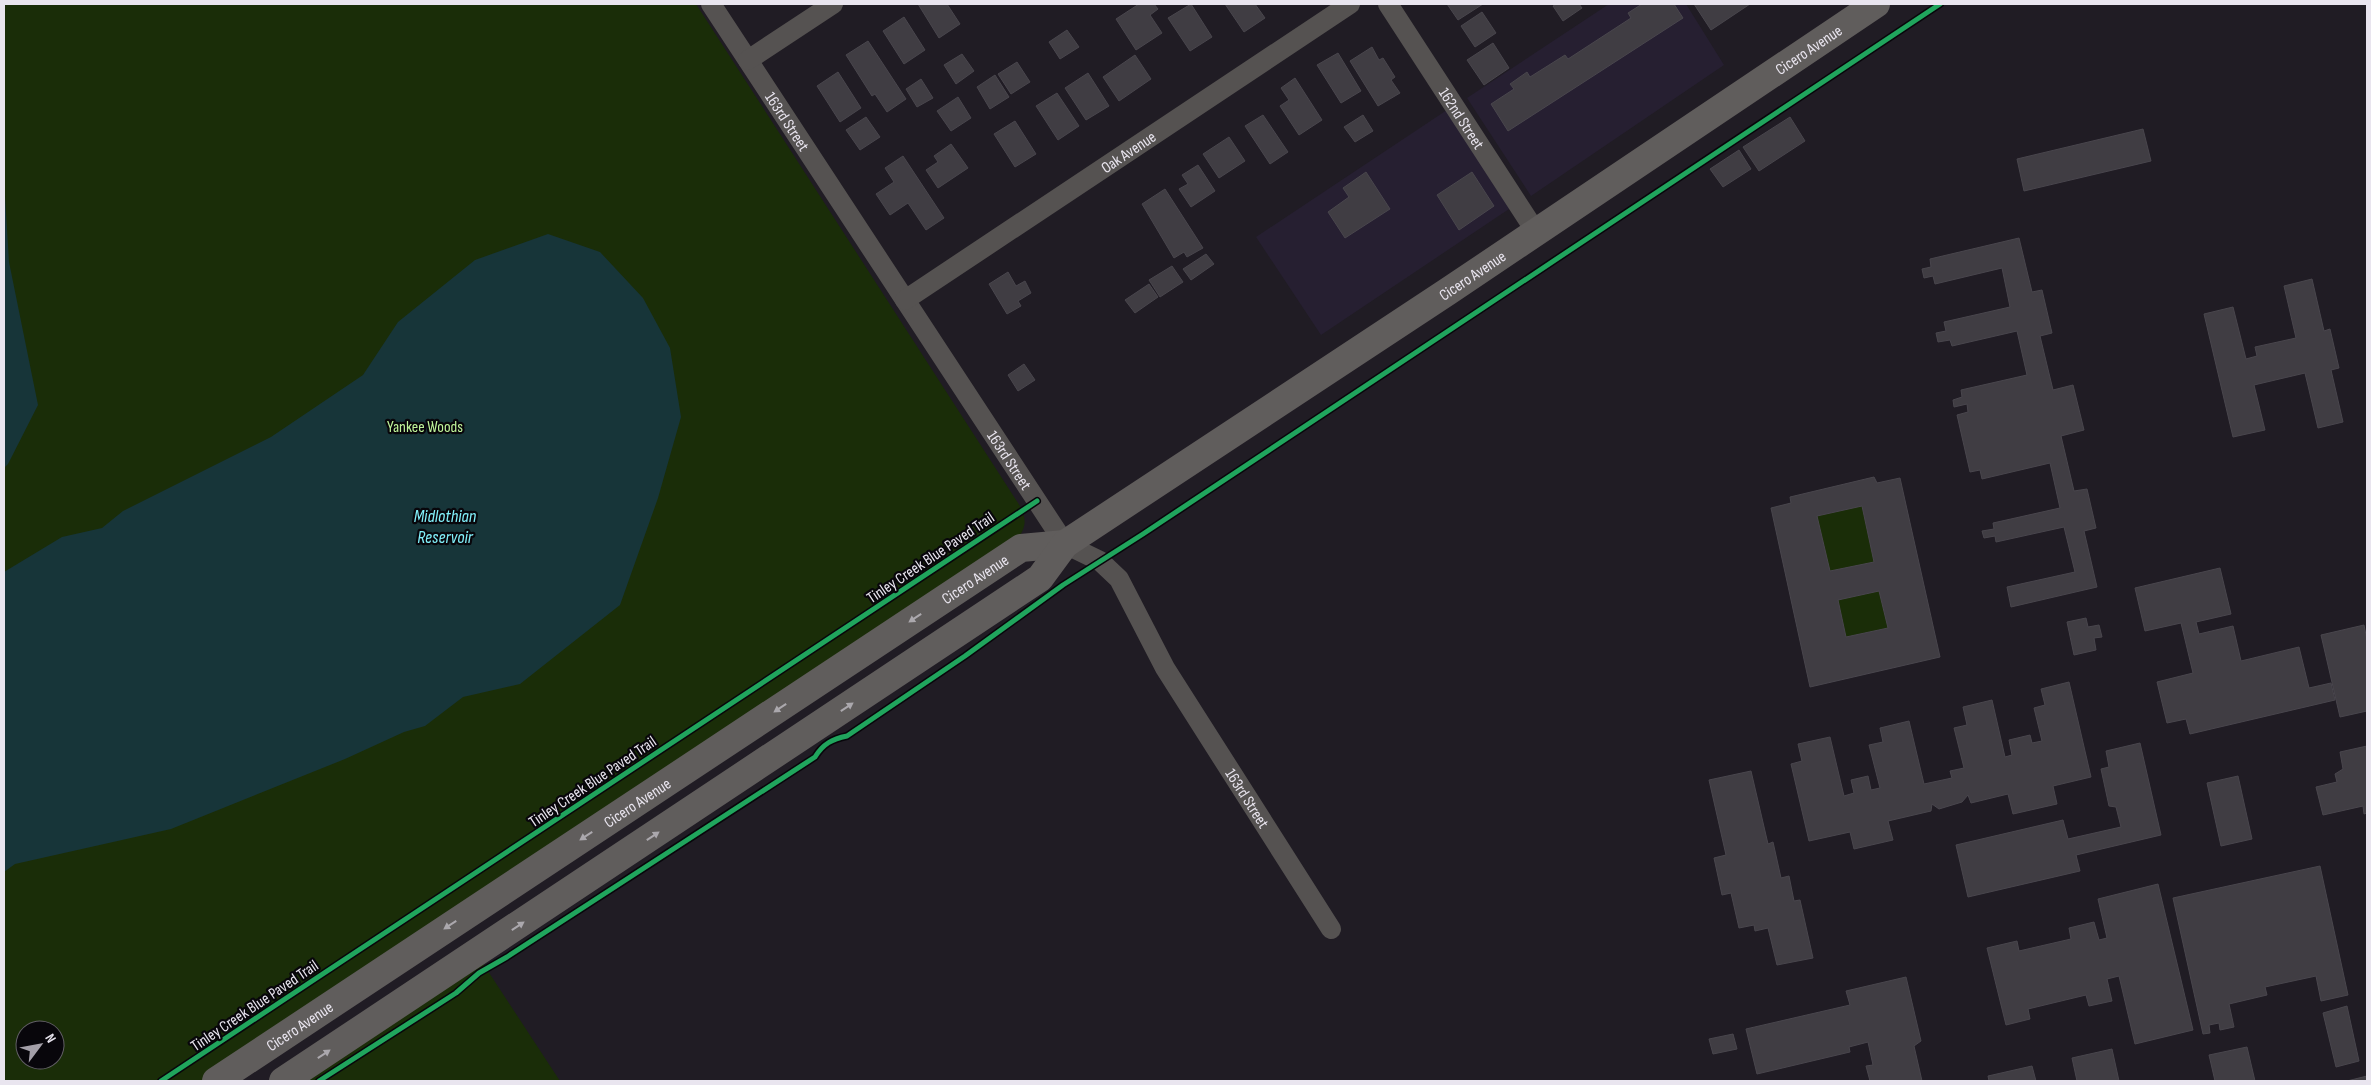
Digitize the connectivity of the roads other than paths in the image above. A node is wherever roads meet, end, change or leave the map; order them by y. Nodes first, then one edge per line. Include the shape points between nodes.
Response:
1 (711, 4) edge
2 (833, 4) edge
3 (1350, 4) edge
4 (1388, 4) edge
5 (1876, 4) edge
6 (748, 60) junction
7 (1536, 232) junction
8 (905, 300) junction
9 (1065, 544) junction
10 (1332, 929) dead end
11 (216, 1081) edge
12 (283, 1081) edge

1 - 6 street, 163rd Street
2 - 6 street
3 - 8 street, Oak Avenue
4 - 7 street, 162nd Street
5 - 7 main road, Cicero Avenue
6 - 8 street, 163rd Street
7 - 9 main road, Cicero Avenue
8 - 9 street, 163rd Street
9 - 10 street, 163rd Street via 1100,561 1119,579 1165,668
9 -> 11 main road, Cicero Avenue via 1021,548
12 -> 9 main road, Cicero Avenue via 1040,578

